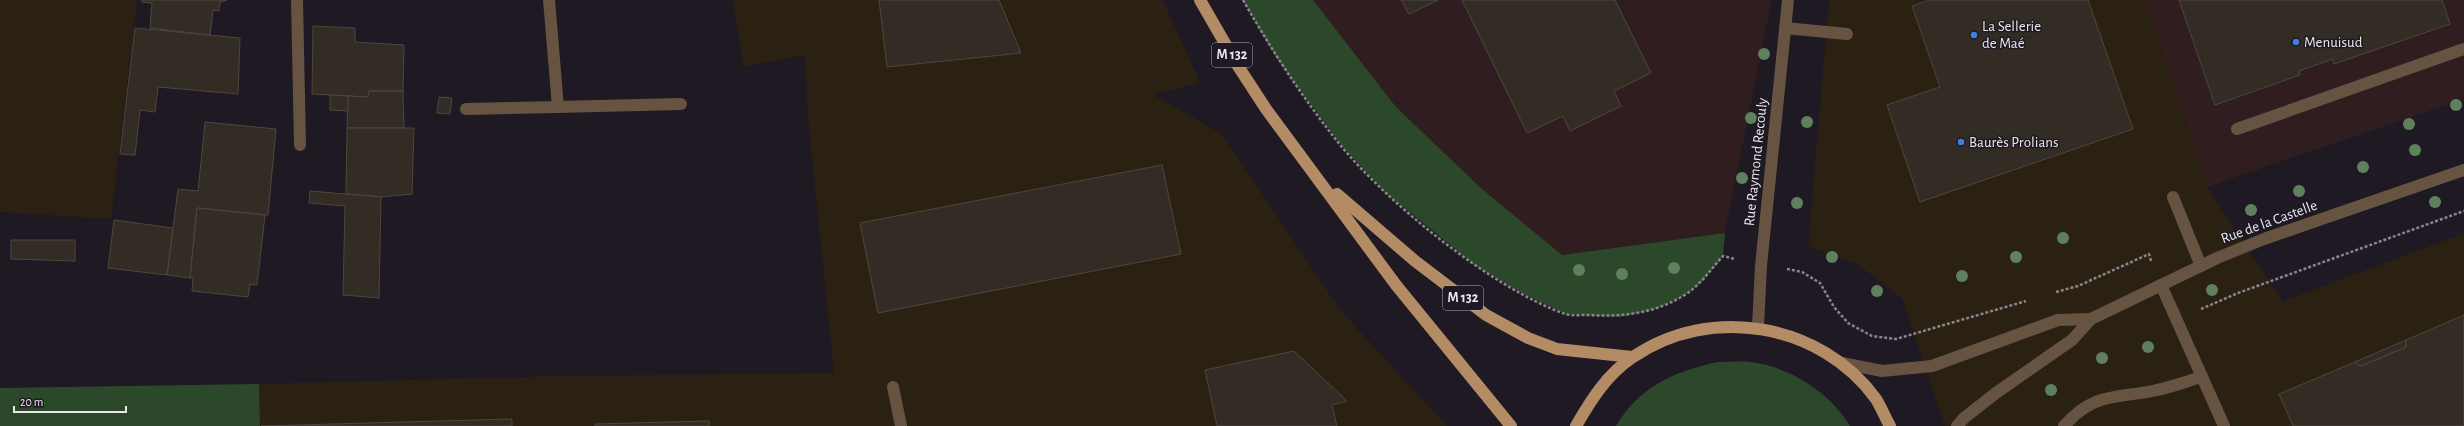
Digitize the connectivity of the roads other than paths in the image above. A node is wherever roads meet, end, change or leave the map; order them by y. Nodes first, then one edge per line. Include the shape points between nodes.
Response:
1 (297, 0) edge
2 (549, 0) edge
3 (1200, 0) edge
4 (1788, 0) edge
5 (1785, 28) junction
6 (1847, 34) dead end
7 (2464, 50) edge
8 (681, 104) dead end
9 (558, 107) junction
10 (466, 108) dead end
11 (2237, 129) dead end
12 (300, 146) dead end
13 (2464, 170) edge
14 (1322, 182) junction
15 (2173, 197) dead end
16 (2201, 266) junction
17 (2161, 285) junction
18 (2091, 319) junction
19 (1758, 327) junction
20 (1632, 357) junction
21 (1842, 363) junction
22 (2202, 377) junction
23 (893, 387) dead end
24 (901, 426) edge
25 (1511, 426) edge
26 (1576, 426) edge
27 (1890, 426) edge
28 (1957, 426) edge
29 (2064, 426) edge
30 (2224, 426) edge

1 - 12 street
2 - 9 street
3 - 14 main road, M 132 via 1266,109
4 - 5 street, Rue Raymond Recouly
5 - 6 street
5 - 19 street, Rue Raymond Recouly via 1761,266
7 - 11 street
8 - 9 street
9 - 10 street
13 - 16 street, Rue de la Castelle via 2264,239
14 - 20 main road, M 132 via 1414,261 1486,315 1528,338 1557,349
14 - 25 main road, M 132 via 1396,285
15 - 16 street
16 - 17 street, Rue de la Castelle
17 - 18 street, Rue de la Castelle
17 - 22 street
18 - 21 street, Rue de la Castelle via 2058,320 1932,366 1882,371
18 - 28 street, Rue de la Castelle via 2072,340 1996,393
19 - 20 main road via 1713,326 1671,337
19 - 21 main road via 1802,340
20 - 26 main road via 1596,391
21 - 27 main road via 1876,399
22 - 29 street via 2157,390 2105,397 2090,404
22 - 30 street
23 - 24 street

